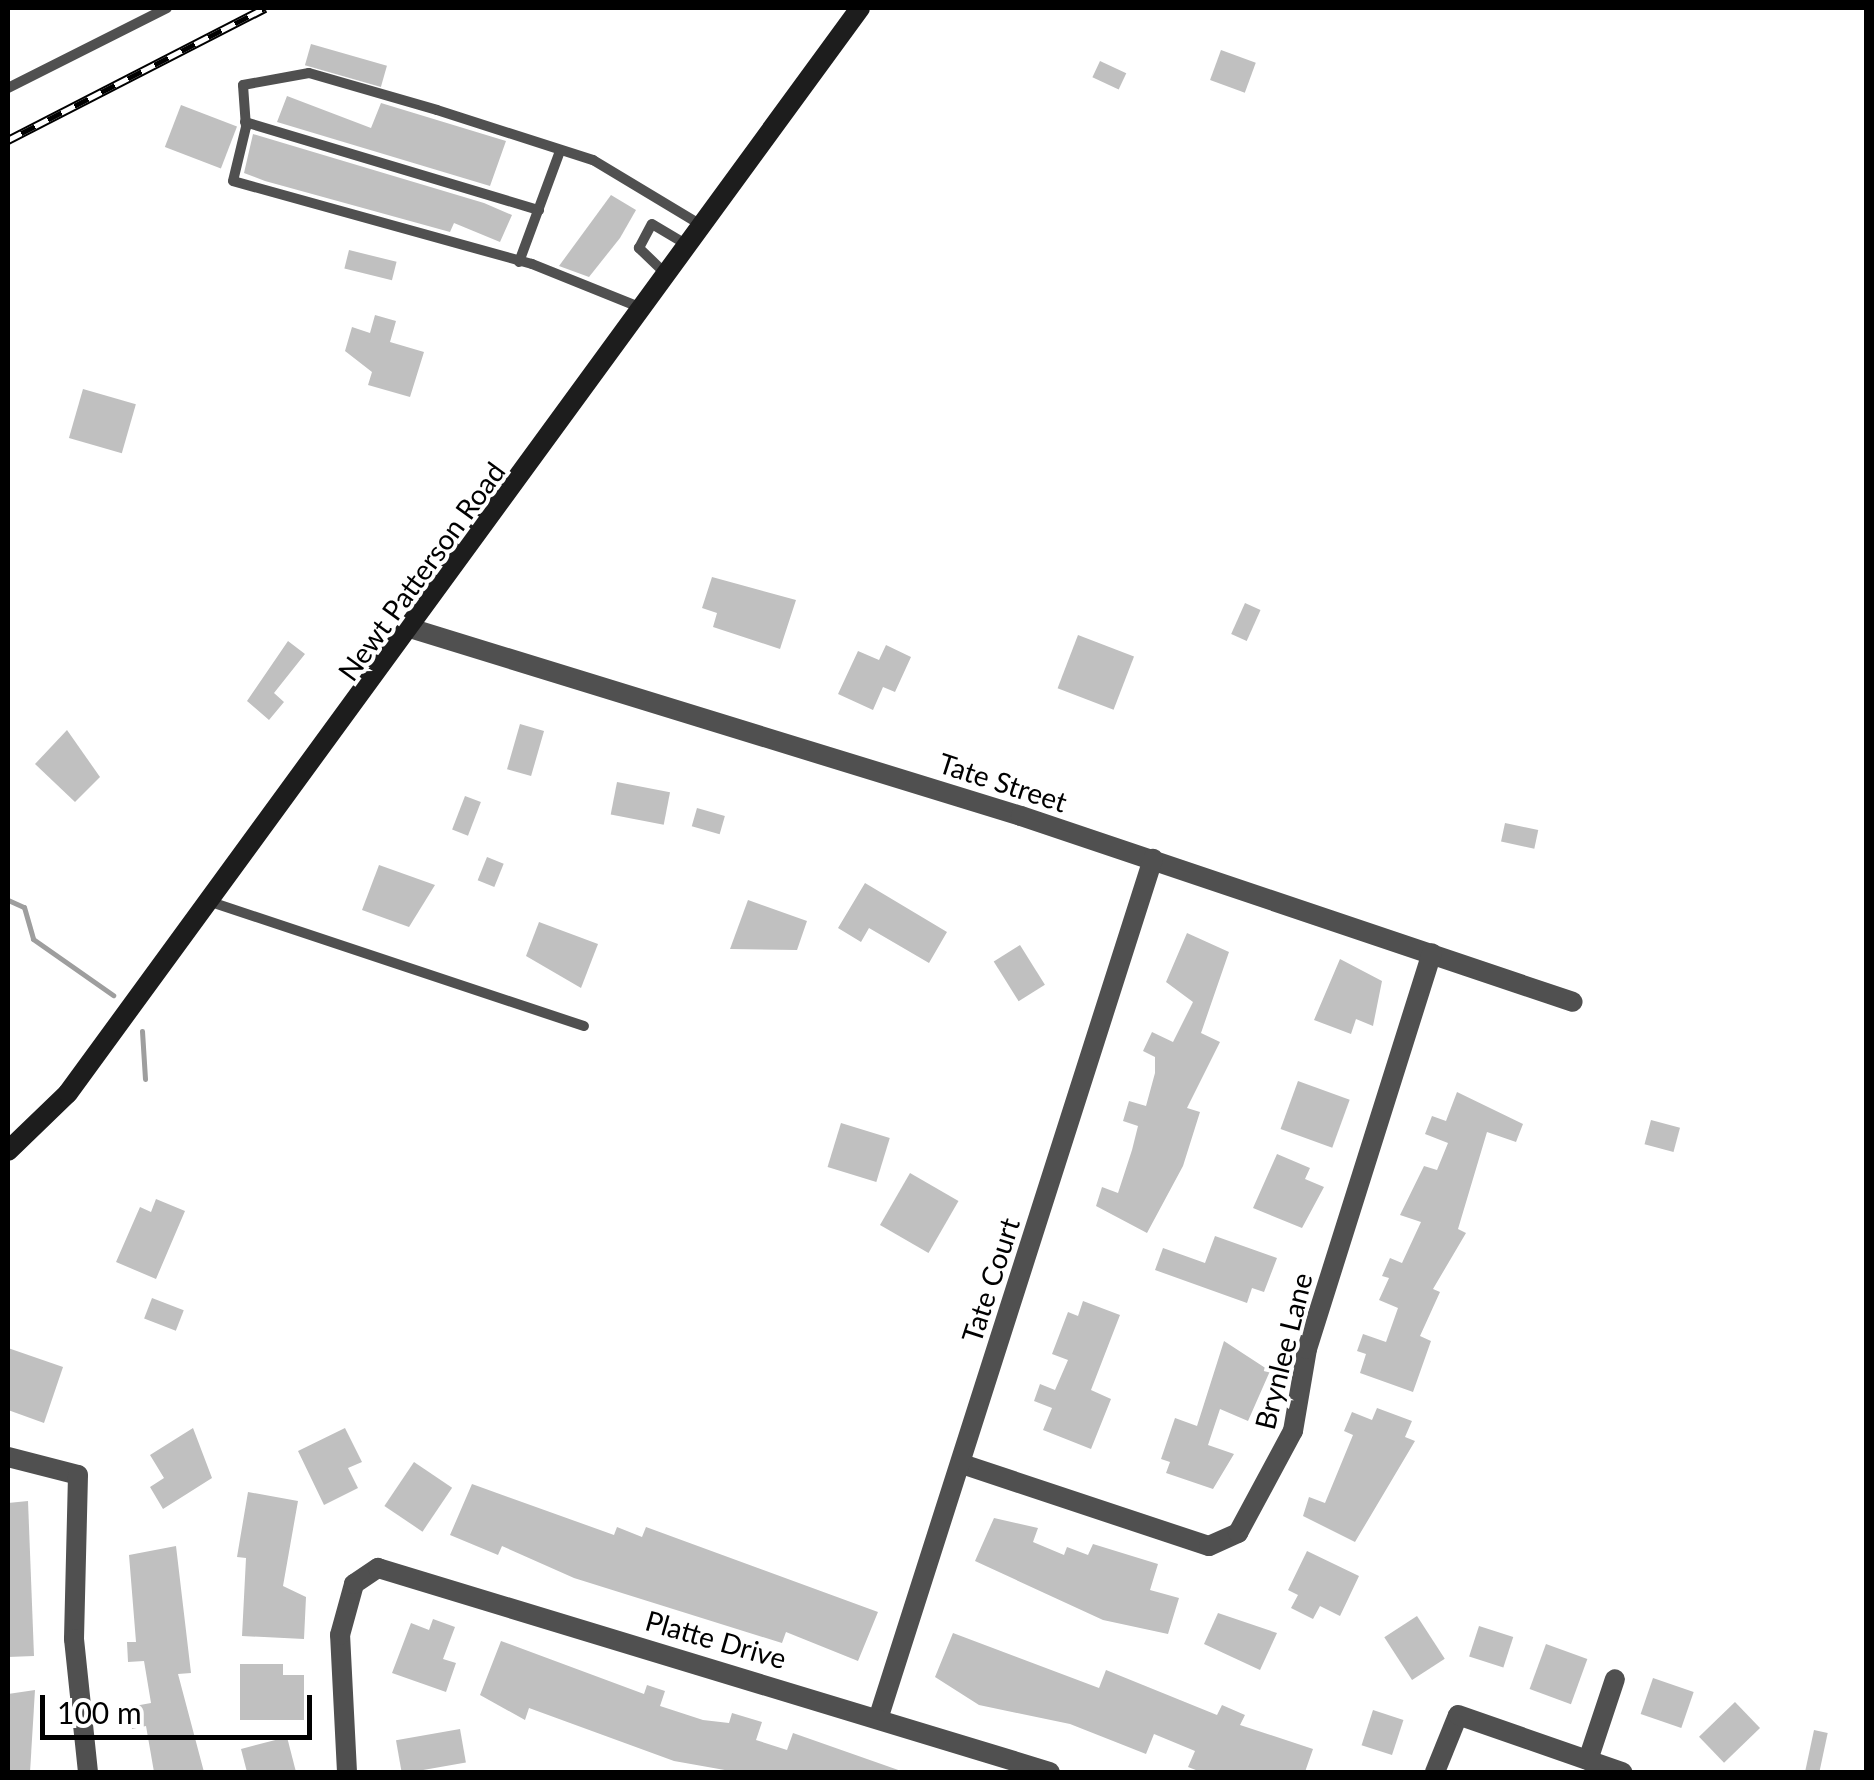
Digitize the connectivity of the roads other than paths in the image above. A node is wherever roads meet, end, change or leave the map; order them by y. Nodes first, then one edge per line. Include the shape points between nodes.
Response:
1 (167, 8) edge
2 (860, 8) edge
3 (8, 88) edge
4 (244, 122) junction
5 (560, 151) junction
6 (538, 210) junction
7 (704, 227) junction
8 (690, 247) junction
9 (520, 262) junction
10 (669, 277) junction
11 (645, 310) junction
12 (412, 629) junction
13 (1153, 859) junction
14 (211, 902) junction
15 (1432, 953) junction
16 (1573, 1002) dead end
17 (584, 1026) dead end
18 (8, 1151) edge
19 (8, 1456) edge
20 (962, 1464) junction
21 (1615, 1680) dead end
22 (879, 1716) junction
23 (1588, 1760) junction
24 (88, 1772) edge
25 (347, 1772) edge
26 (1050, 1772) edge
27 (1435, 1772) edge
28 (1622, 1772) edge

1 - 3 lane
2 - 7 street, Newt Patterson Road
4 - 5 lane via 243,84 309,73
4 - 6 lane
4 - 9 lane via 234,181
5 - 6 lane
5 - 7 lane via 628,177
6 - 9 lane
7 - 8 street, Newt Patterson Road
8 - 10 street, Newt Patterson Road
8 - 10 lane via 652,224 639,248
9 - 11 lane
10 - 11 street, Newt Patterson Road
11 - 12 street, Newt Patterson Road
12 - 13 street, Tate Street
12 - 14 street, Newt Patterson Road
13 - 15 street, Tate Street
13 - 20 street, Tate Court
14 - 17 lane
14 - 18 street, Newt Patterson Road via 68,1093
15 - 16 street, Tate Street
15 - 20 street, Brynlee Lane via 1307,1350 1293,1432 1238,1533 1210,1546
19 - 24 street via 78,1474 74,1638
20 - 22 street, Tate Court
21 - 23 street
22 - 25 street, Platte Drive via 378,1568 364,1572 340,1635
22 - 26 street, Platte Drive
23 - 27 street via 1455,1716
23 - 28 street

